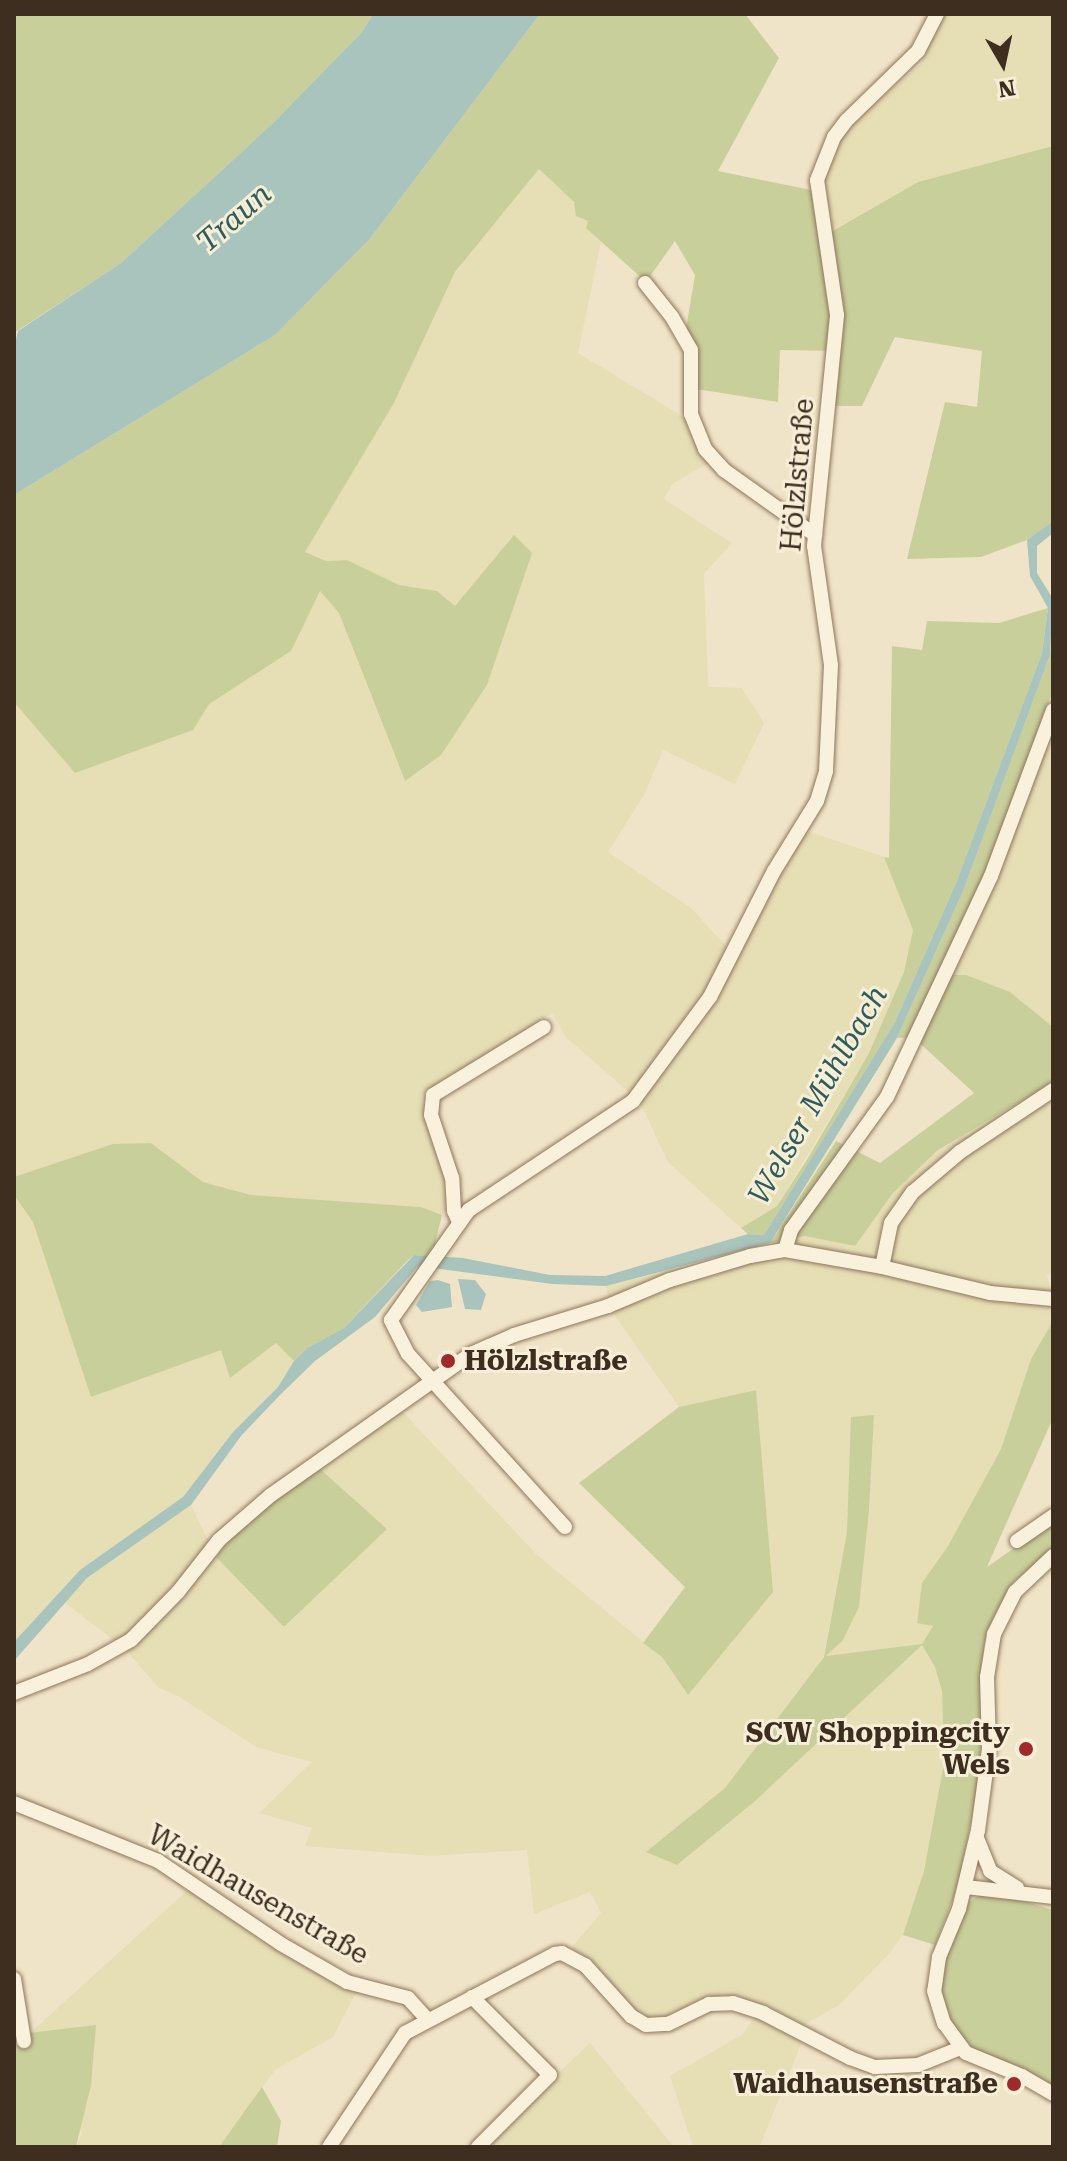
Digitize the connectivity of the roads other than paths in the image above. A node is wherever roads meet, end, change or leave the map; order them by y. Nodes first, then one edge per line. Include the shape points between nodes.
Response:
1 (937, 14) edge
2 (645, 283) dead end
3 (815, 535) junction
4 (1053, 710) edge
5 (544, 1027) dead end
6 (1053, 1090) edge
7 (459, 1222) junction
8 (785, 1250) junction
9 (882, 1267) junction
10 (1053, 1299) edge
11 (430, 1381) junction
12 (1053, 1516) edge
13 (565, 1527) dead end
14 (1017, 1541) dead end
15 (1053, 1556) edge
16 (14, 1693) edge
17 (14, 1803) edge
18 (976, 1838) junction
19 (990, 1871) junction
20 (968, 1880) junction
21 (1022, 1891) junction
22 (1051, 1899) edge
23 (14, 1979) edge
24 (472, 1997) junction
25 (427, 2019) junction
26 (24, 2041) dead end
27 (960, 2048) junction
28 (1053, 2094) edge
29 (329, 2147) edge
30 (478, 2147) edge

1 - 3 street, Hölzlstraße via 918,51 847,120 819,167 817,191 837,315
2 - 3 street via 691,350 691,414 705,449 724,470
3 - 7 street, Hölzlstraße via 831,665 826,771 811,813 774,871 710,997 633,1101 482,1199
4 - 8 street via 991,876 887,1097 791,1230
5 - 7 street via 433,1095 431,1115 452,1178
6 - 9 street via 960,1152 913,1192 891,1223
7 - 11 street, Hölzlstraße via 392,1315 400,1343
8 - 9 street
8 - 11 street via 670,1280 514,1335
9 - 10 street via 990,1293
11 - 13 street
11 - 16 street via 271,1495 219,1540 131,1640 88,1664
12 - 14 street
15 - 18 street via 1015,1592 994,1634 987,1677 989,1749
17 - 25 street, Waidhausenstraße via 158,1861 281,1944 347,1982 408,1998
18 - 19 street
18 - 20 street
19 - 20 street
19 - 21 street
20 - 21 street
20 - 27 street via 935,1974 938,2008
21 - 22 street
23 - 26 street
24 - 25 street
24 - 27 street via 562,1953 585,1965 631,2016 646,2025 668,2024 709,2004 733,2003 875,2067 918,2065
24 - 30 street via 550,2075
25 - 29 street via 405,2033
27 - 28 street

